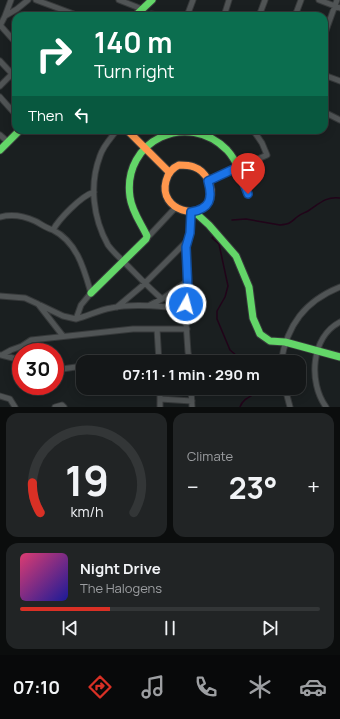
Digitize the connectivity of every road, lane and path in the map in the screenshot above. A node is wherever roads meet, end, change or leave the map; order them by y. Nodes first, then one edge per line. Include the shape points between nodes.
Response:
1 (11, 0) edge
2 (28, 0) edge
3 (36, 0) edge
4 (119, 0) edge
5 (152, 0) edge
6 (193, 0) edge
7 (229, 0) edge
8 (265, 0) edge
9 (301, 0) edge
10 (319, 0) edge
11 (338, 0) edge
12 (338, 7) edge
13 (64, 12) edge
14 (141, 12) edge
15 (144, 12) edge
16 (188, 12) edge
17 (225, 12) edge
18 (260, 12) edge
19 (296, 12) edge
20 (5, 16) junction
21 (0, 26) edge
22 (328, 28) edge
23 (12, 39) edge
24 (0, 61) edge
25 (12, 71) edge
26 (12, 76) edge
27 (328, 76) edge
28 (340, 81) edge
29 (0, 86) edge
30 (0, 97) edge
31 (12, 110) edge
32 (328, 114) edge
33 (340, 120) edge
34 (16, 134) edge
35 (113, 134) edge
36 (131, 134) edge
37 (173, 134) edge
38 (199, 134) edge
39 (256, 134) edge
40 (0, 135) edge
41 (8, 142) junction
42 (144, 148) junction
43 (0, 150) edge
44 (238, 167) junction
45 (169, 172) junction
46 (208, 181) junction
47 (94, 192) junction
48 (248, 194) dead end
49 (176, 207) junction
50 (191, 212) junction
51 (0, 217) edge
52 (53, 230) junction
53 (146, 239) junction
54 (188, 240) junction
55 (124, 261) junction
56 (188, 281) junction
57 (144, 283) junction
58 (340, 287) edge
59 (90, 292) junction
60 (0, 296) edge
61 (162, 299) junction
62 (38, 304) junction
63 (148, 305) junction
64 (117, 307) junction
65 (185, 308) junction
66 (76, 319) junction
67 (340, 322) edge
68 (157, 329) junction
69 (187, 329) junction
70 (63, 336) junction
71 (285, 342) junction
72 (318, 351) junction
73 (1, 355) edge
74 (159, 355) edge
75 (189, 355) edge
76 (282, 355) edge
77 (340, 357) edge
78 (12, 358) edge
79 (76, 367) edge
80 (64, 369) edge
81 (160, 395) edge
82 (287, 395) edge
83 (0, 396) edge
84 (160, 399) junction
85 (192, 404) edge
86 (15, 407) edge
87 (55, 407) edge
88 (64, 407) edge
89 (160, 407) edge
90 (290, 407) edge
91 (326, 407) edge

1 - 20 street
2 - 20 street
3 - 13 street
4 - 14 street
5 - 15 street
6 - 16 street
7 - 17 street
8 - 18 street
9 - 19 street
10 - 12 street
11 - 12 street
12 - 22 street
20 - 21 street
21 - 23 street
24 - 25 street
26 - 29 street
27 - 28 street
30 - 31 street
32 - 33 street
34 - 41 street
35 - 47 street via 100,155 95,171
36 - 42 street
37 - 42 street
38 - 44 street via 222,145
39 - 44 street via 267,155
40 - 41 street
41 - 43 street
42 - 45 street
42 - 53 street via 132,169 129,193 133,211 145,231
44 - 46 street
44 - 48 street
45 - 46 street via 180,165 191,165 201,170
45 - 49 street via 165,196
46 - 50 street via 211,194 209,203 202,209
47 - 52 street via 73,206
47 - 55 street via 95,210 105,238 114,253
49 - 50 street
49 - 53 street
50 - 54 street
50 - 71 street via 209,225 236,256 250,287 253,318 260,334 270,340
51 - 52 street via 21,217
52 - 59 street via 69,242 78,254
53 - 55 street
54 - 56 street
54 - 57 street
55 - 57 street
55 - 59 street
56 - 61 street
56 - 65 street
57 - 61 street
57 - 64 street
58 - 71 street via 319,297 308,306
59 - 66 street via 81,305
60 - 62 street via 25,298
61 - 63 street
62 - 66 street
62 - 70 street
63 - 64 street
63 - 65 street
64 - 66 street
65 - 69 street
67 - 72 street via 324,335
68 - 69 street
68 - 70 street
68 - 74 street
69 - 75 street
70 - 73 street via 31,340
71 - 72 street
71 - 76 street
72 - 77 street
72 - 91 street via 314,370 315,384
73 - 78 street
79 - 80 street
81 - 84 street
82 - 90 street
83 - 86 street via 10,399
84 - 85 street
84 - 89 street
87 - 88 street

